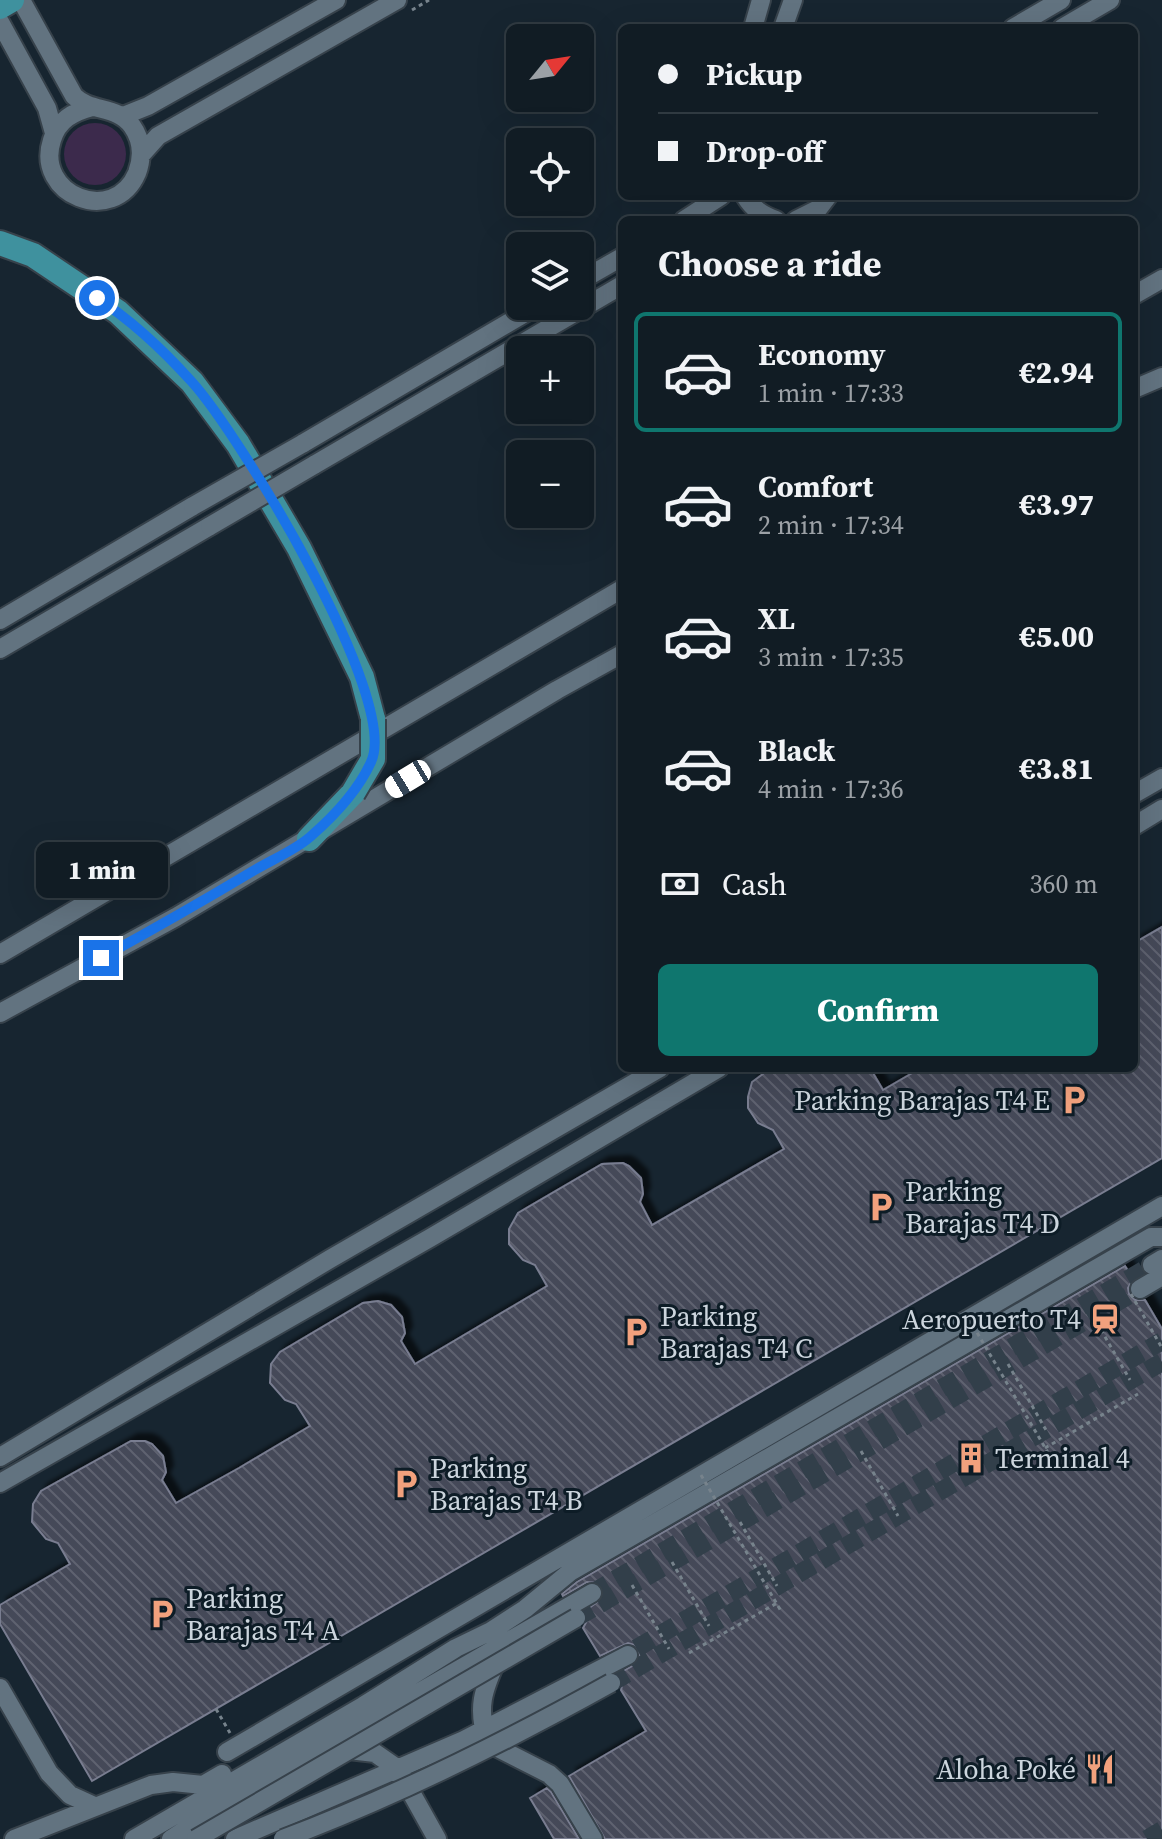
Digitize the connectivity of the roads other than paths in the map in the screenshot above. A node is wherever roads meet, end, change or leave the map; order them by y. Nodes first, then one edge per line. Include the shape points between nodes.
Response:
1 (12, 0) edge
2 (21, 0) edge
3 (336, 0) edge
4 (397, 0) edge
5 (761, 0) edge
6 (793, 0) edge
7 (1061, 0) edge
8 (1110, 0) edge
9 (0, 7) edge
10 (0, 22) edge
11 (754, 24) edge
12 (784, 24) edge
13 (1020, 24) edge
14 (1069, 24) edge
15 (92, 107) junction
16 (123, 116) junction
17 (54, 133) junction
18 (141, 155) junction
19 (715, 200) edge
20 (748, 200) edge
21 (825, 200) edge
22 (690, 216) edge
23 (767, 216) edge
24 (804, 216) edge
25 (0, 243) edge
26 (618, 259) edge
27 (594, 273) edge
28 (1162, 279) edge
29 (618, 287) edge
30 (1138, 293) edge
31 (513, 320) edge
32 (1162, 377) edge
33 (1138, 387) edge
34 (618, 591) edge
35 (0, 620) edge
36 (0, 649) edge
37 (618, 649) edge
38 (618, 656) edge
39 (557, 690) junction
40 (1162, 778) edge
41 (1138, 792) edge
42 (1162, 809) edge
43 (1138, 824) edge
44 (309, 839) junction
45 (0, 954) edge
46 (0, 1013) edge
47 (653, 1072) edge
48 (712, 1072) edge
49 (1162, 1206) edge
50 (1162, 1237) edge
51 (1159, 1267) edge
52 (1136, 1292) tunnel mouth
53 (0, 1457) edge
54 (0, 1483) edge
55 (592, 1593) tunnel mouth
56 (576, 1618) tunnel mouth
57 (493, 1632) junction
58 (628, 1655) tunnel mouth
59 (611, 1683) tunnel mouth
60 (0, 1688) edge
61 (484, 1730) junction
62 (227, 1752) dead end
63 (313, 1753) junction
64 (398, 1769) junction
65 (94, 1806) junction
66 (14, 1839) edge
67 (134, 1839) edge
68 (171, 1839) edge
69 (196, 1839) edge
70 (235, 1839) edge
71 (283, 1839) edge
72 (437, 1839) edge
73 (593, 1839) edge

1 - 9 highway
2 - 15 street via 74,96
3 - 16 street
4 - 18 street via 158,136
5 - 11 street
6 - 12 street
7 - 13 street
8 - 14 street
10 - 17 street
15 - 16 street
15 - 17 street via 65,118
16 - 18 street via 137,134
17 - 18 street via 52,171 81,199 103,201 120,194 133,181
19 - 22 street
20 - 23 street
21 - 24 street
25 - 44 highway, bridge via 33,255 118,312 192,382 238,444 299,548 362,677 373,719 373,759 353,793
26 - 27 street
28 - 30 street
29 - 36 street, bridge
31 - 35 street, bridge
32 - 33 street
34 - 45 street
37 - 39 street
38 - 39 street
39 - 44 street
40 - 41 street
42 - 43 street
44 - 46 street
47 - 53 street
48 - 54 street
49 - 62 street
50 - 57 street via 1151,1237 570,1572
51 - 52 street
55 - 57 street
56 - 69 street, bridge
57 - 61 street
57 - 63 street
57 - 65 street via 203,1785 151,1785
57 - 67 street via 456,1648
58 - 61 street
59 - 71 street, bridge via 447,1770
60 - 65 street via 49,1773 70,1795
61 - 64 street
61 - 73 street via 488,1743 560,1784
63 - 64 street via 375,1753
63 - 68 street
64 - 70 street
64 - 72 street
65 - 66 street

